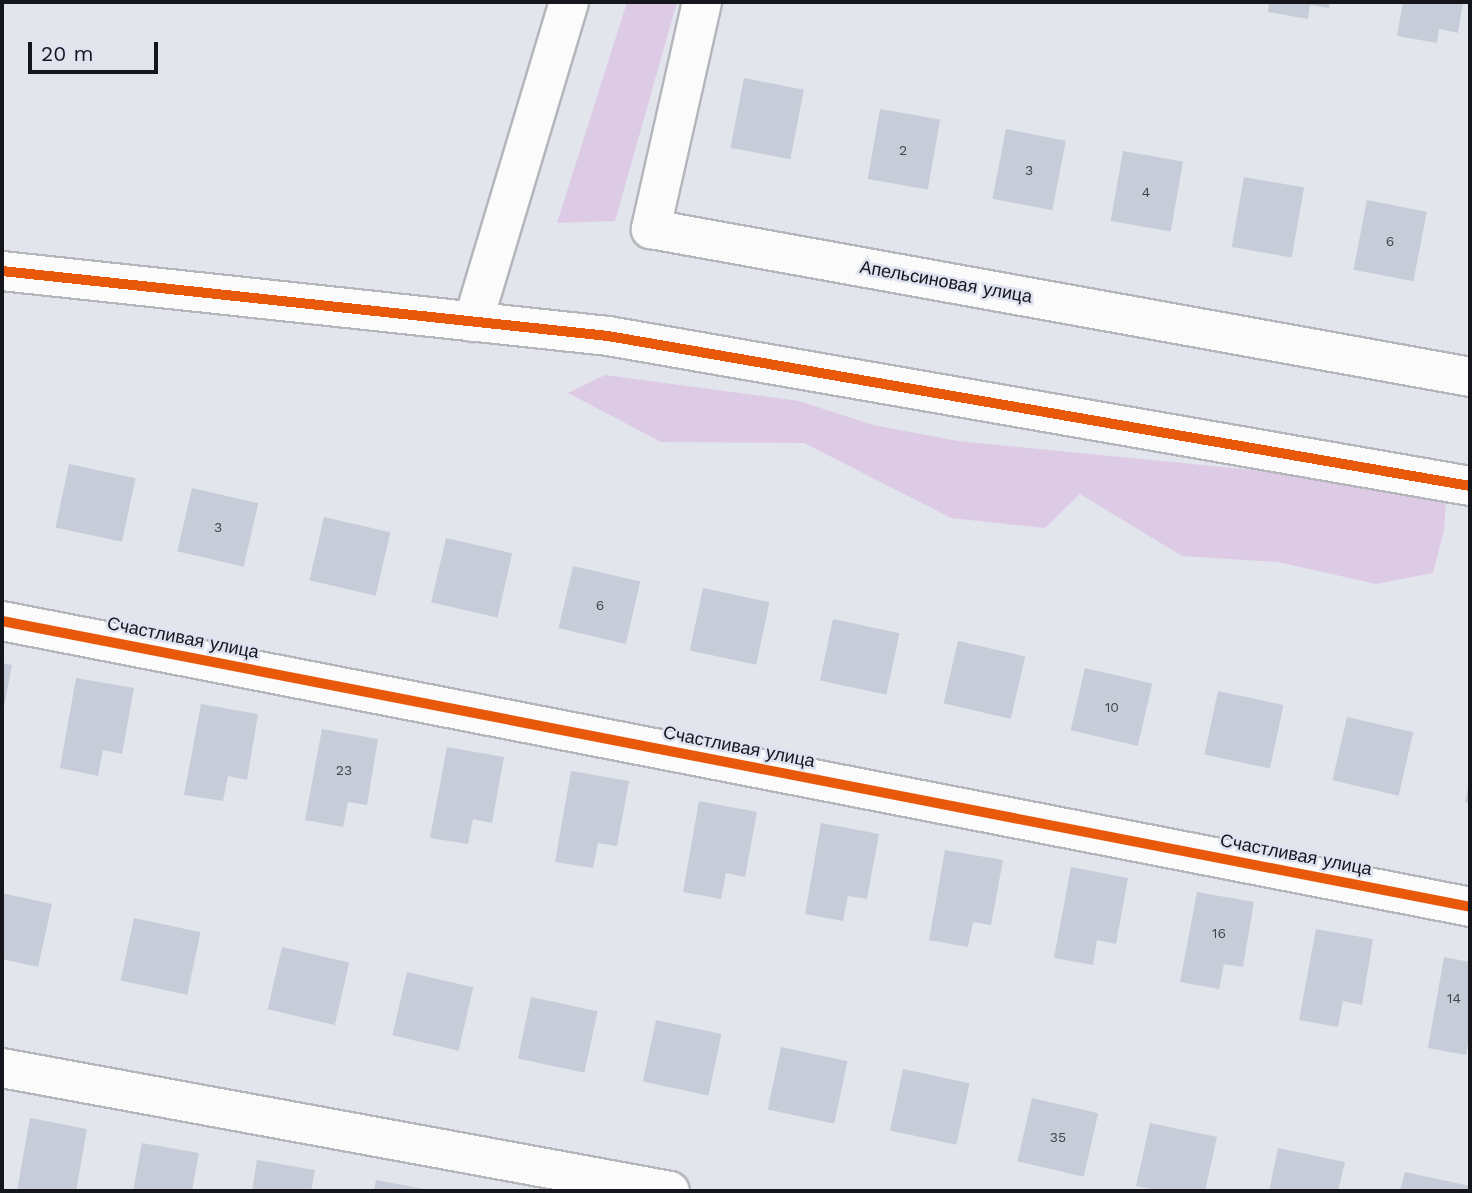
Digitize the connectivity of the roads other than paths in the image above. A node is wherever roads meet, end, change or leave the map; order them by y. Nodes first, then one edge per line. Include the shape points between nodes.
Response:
1 (569, 2) edge
2 (702, 2) edge
3 (2, 271) edge
4 (473, 322) junction
5 (1470, 377) edge
6 (1470, 486) edge
7 (2, 621) edge
8 (1470, 907) edge
9 (2, 1068) edge
10 (670, 1191) edge

1 - 4 street
2 - 5 street, Апельсиновая улица via 651,229
3 - 4 street
4 - 6 street via 608,336
7 - 8 street, Счастливая улица
9 - 10 street

